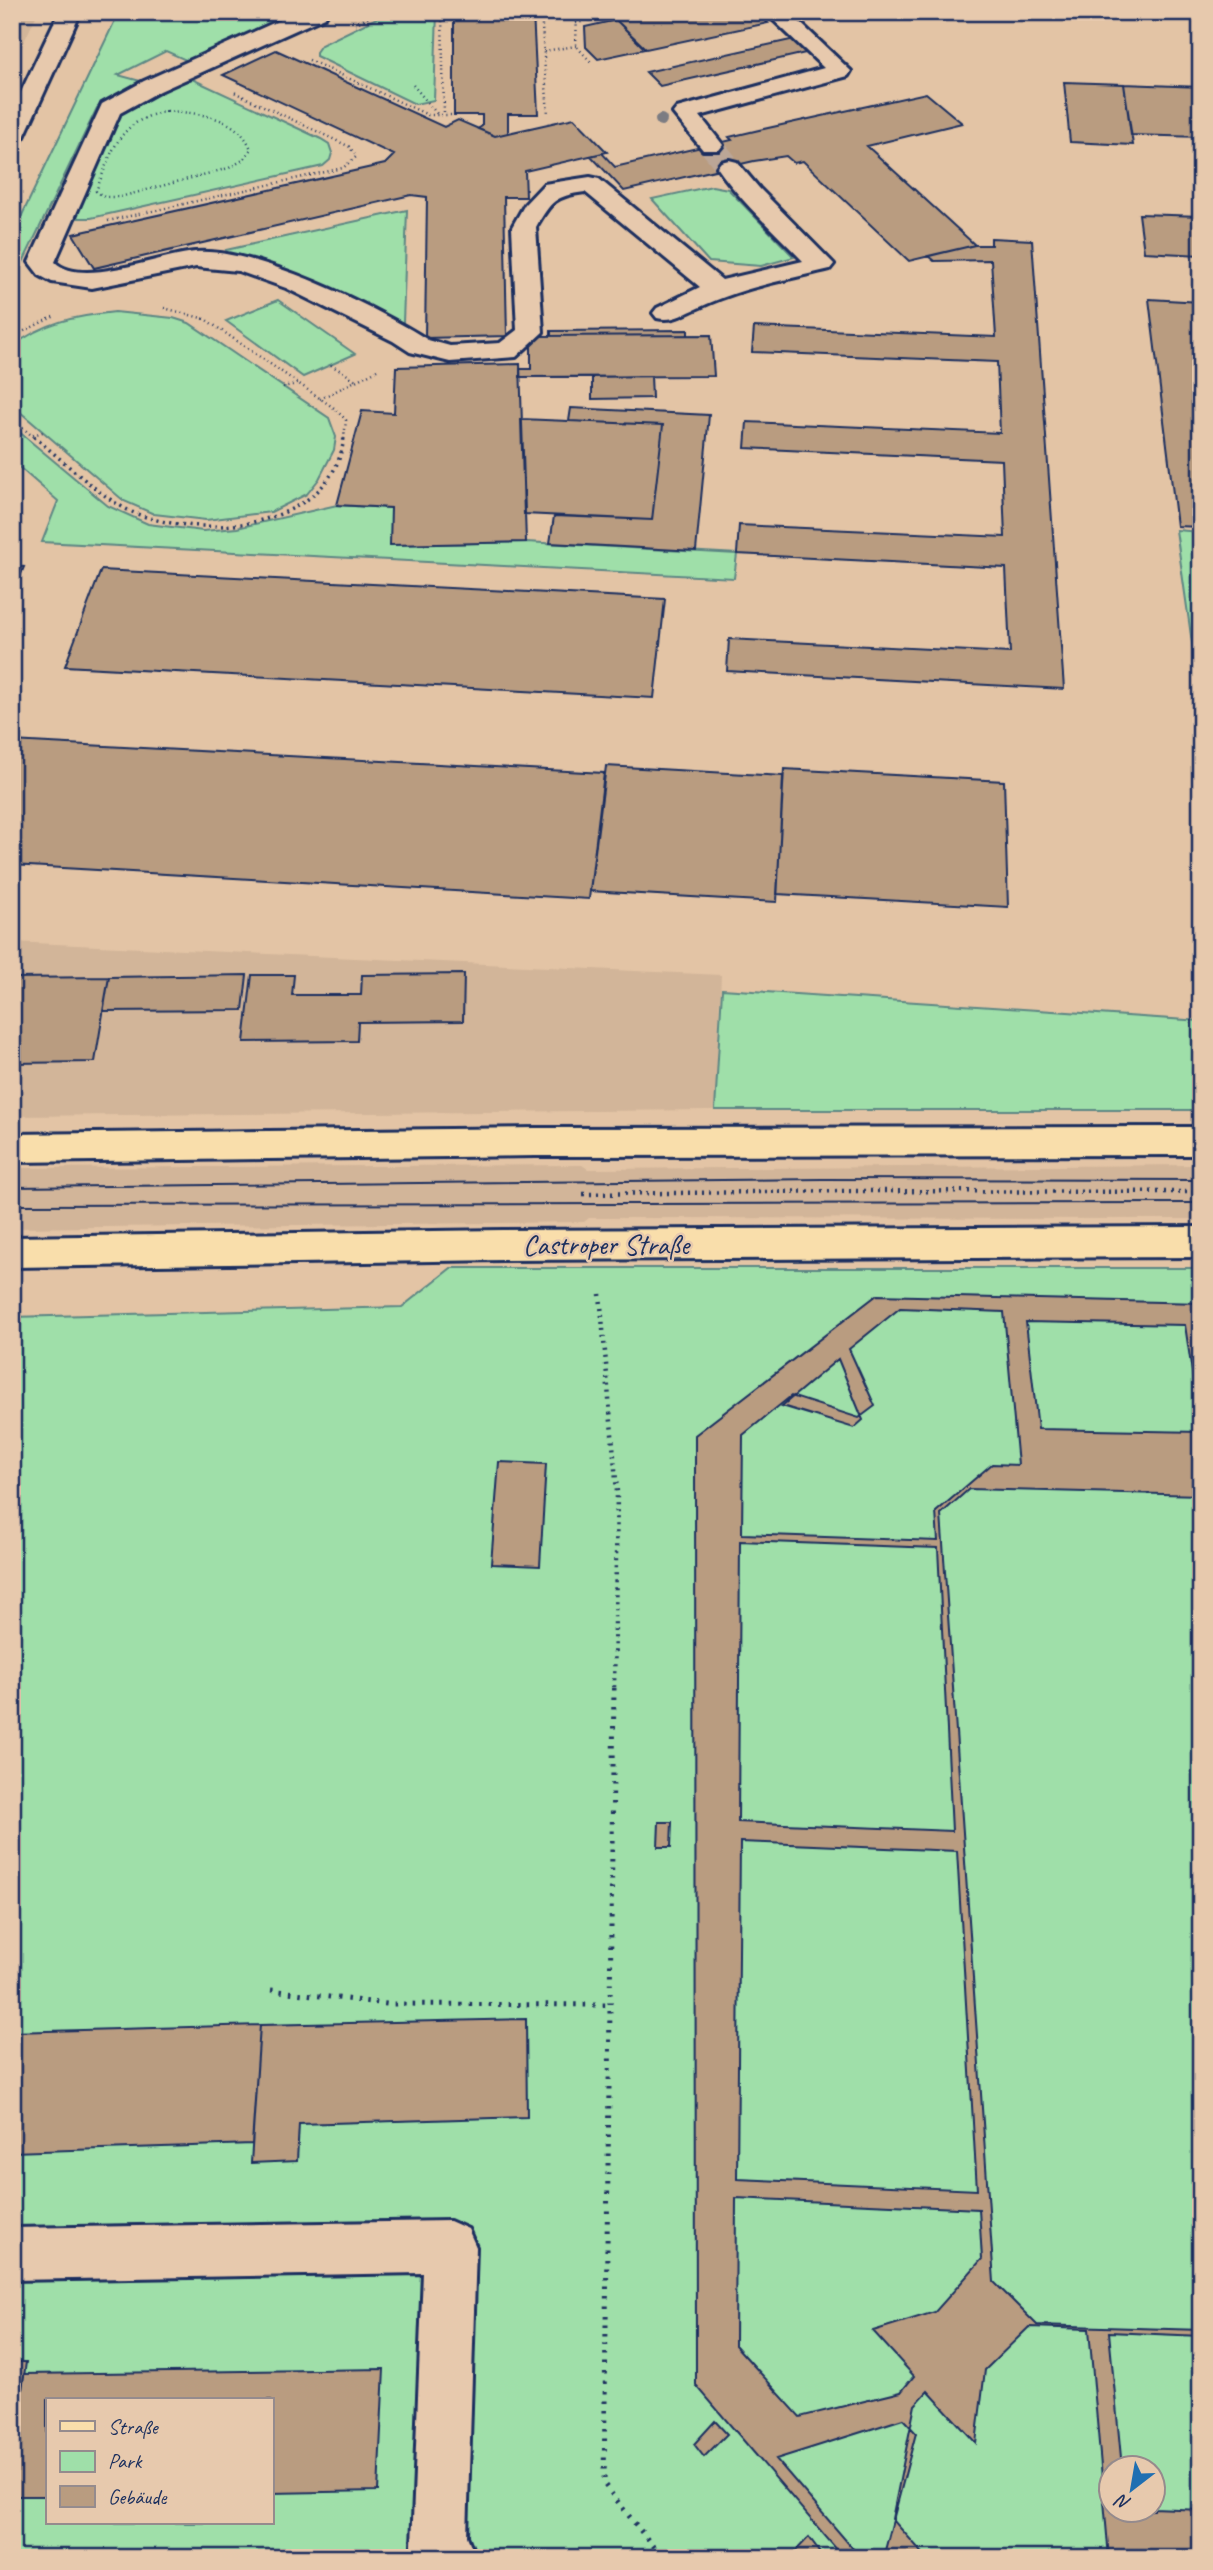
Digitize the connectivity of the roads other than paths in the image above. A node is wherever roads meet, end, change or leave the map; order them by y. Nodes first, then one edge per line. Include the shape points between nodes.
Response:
1 (69, 12) edge
2 (317, 12) edge
3 (776, 12) edge
4 (15, 123) edge
5 (711, 145) tunnel mouth
6 (729, 167) tunnel mouth
7 (717, 289) junction
8 (666, 313) dead end
9 (1201, 1141) edge
10 (12, 1148) edge
11 (1201, 1242) edge
12 (12, 1252) edge
13 (12, 2254) edge
14 (449, 2558) edge

1 - 4 street
2 - 7 street via 110,108 42,262 48,270 61,277 93,280 196,259 242,264 295,283 419,346 450,354 506,351 530,332 524,227 553,189 590,184
3 - 5 street via 840,71 685,113
6 - 7 street via 821,264
7 - 8 street
9 - 10 main road
11 - 12 main road, Castroper Straße
13 - 14 street via 450,2247 439,2545

